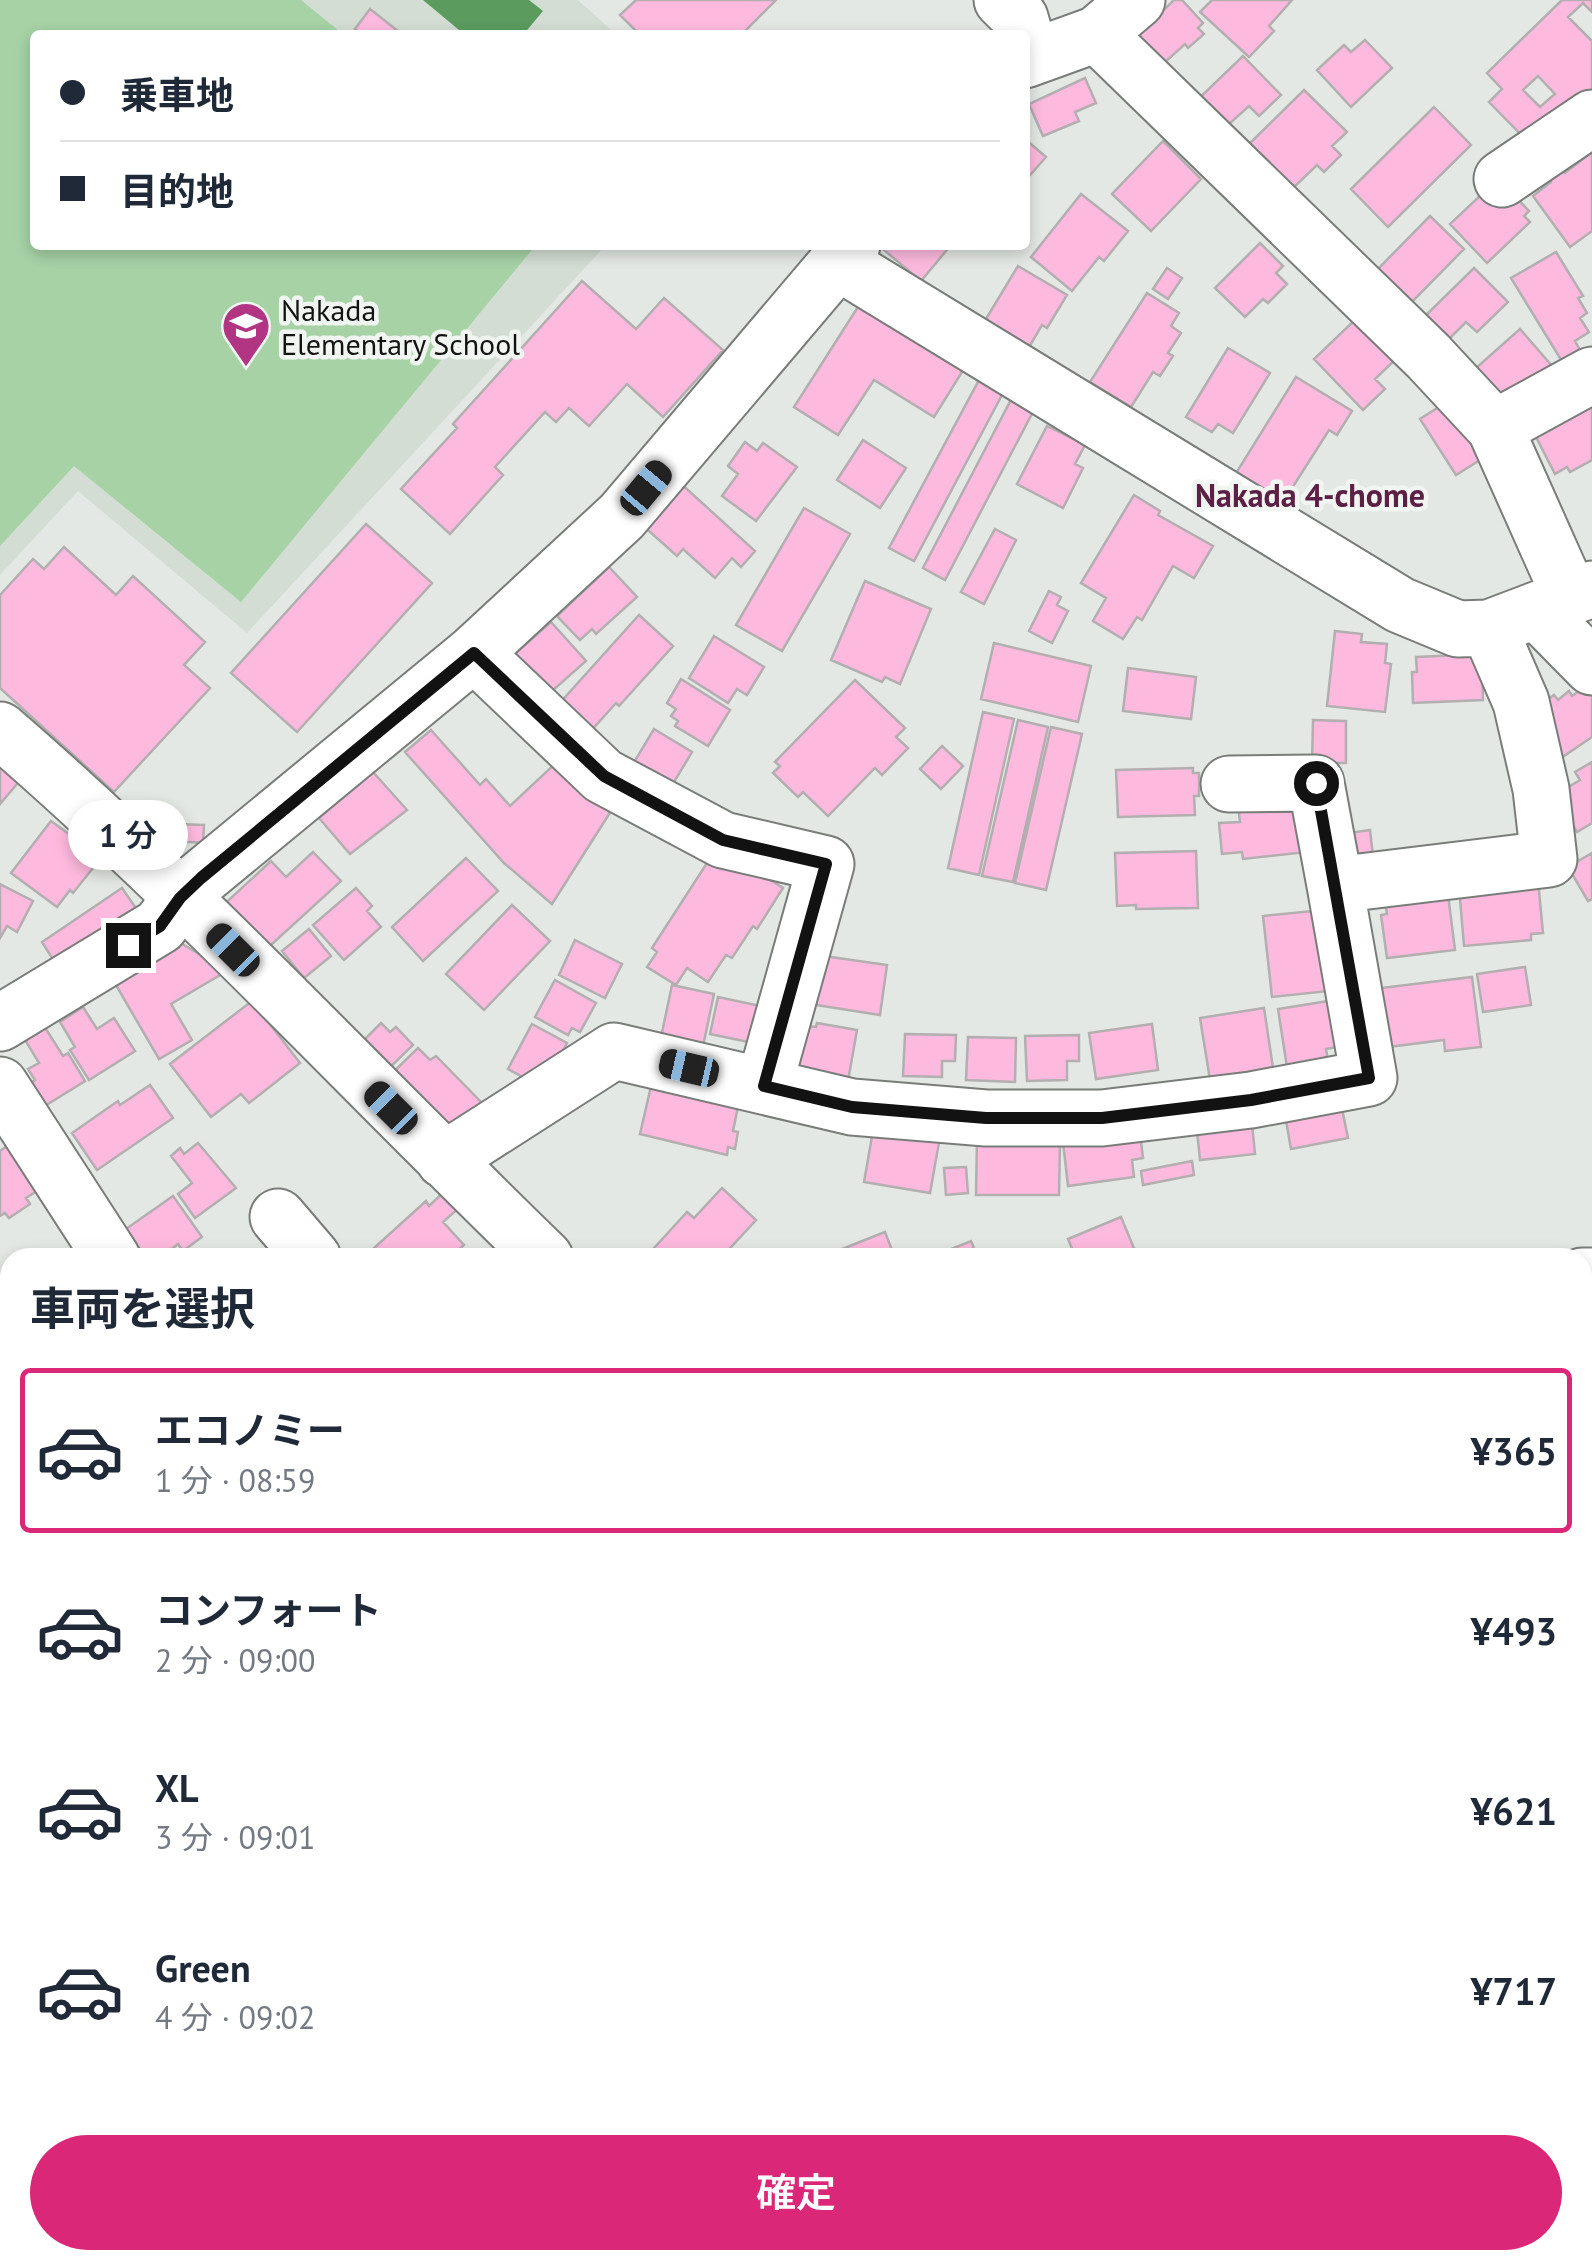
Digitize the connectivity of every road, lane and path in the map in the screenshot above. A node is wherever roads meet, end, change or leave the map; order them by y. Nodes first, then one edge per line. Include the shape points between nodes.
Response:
1 (1002, 0) edge
2 (1117, 17) edge
3 (1022, 30) edge
4 (1030, 57) edge
5 (1592, 118) edge
6 (1502, 179) dead end
7 (845, 253) edge
8 (1592, 374) edge
9 (1495, 428) junction
10 (1547, 606) edge
11 (474, 653) junction
12 (1592, 667) edge
13 (0, 730) edge
14 (1229, 784) dead end
15 (1335, 885) junction
16 (180, 898) junction
17 (0, 1024) edge
18 (0, 1084) edge
19 (764, 1086) junction
20 (444, 1160) junction
21 (278, 1217) dead end
22 (106, 1248) edge
23 (304, 1248) edge
24 (534, 1248) edge

1 - 3 street
2 - 4 street
2 - 9 street
5 - 6 street
7 - 10 street via 1400,605 1458,628
7 - 11 street via 622,516
8 - 9 street
9 - 10 street
10 - 12 street
10 - 15 street via 1521,702 1549,860
11 - 16 street
11 - 19 street via 604,776 723,840 826,864
13 - 16 street
14 - 15 street via 1316,783
15 - 19 street via 1369,1078 1102,1118 986,1118 852,1107
16 - 17 street via 160,926
16 - 20 street
18 - 22 street
19 - 20 street via 614,1051
20 - 24 street
21 - 23 street

